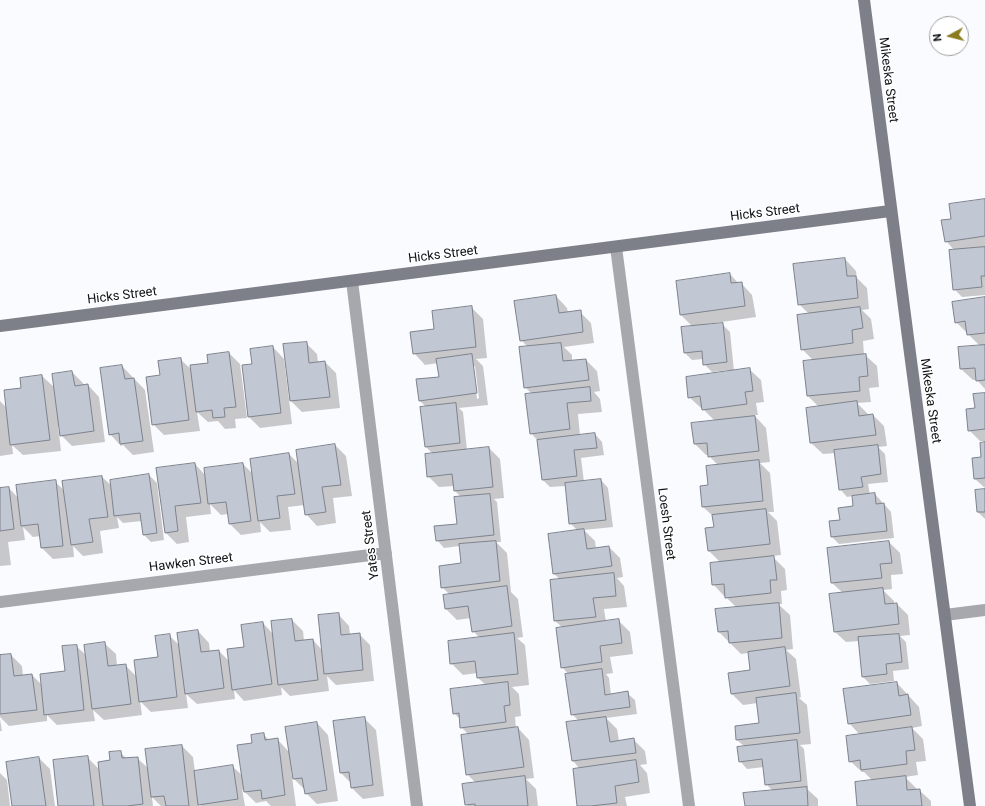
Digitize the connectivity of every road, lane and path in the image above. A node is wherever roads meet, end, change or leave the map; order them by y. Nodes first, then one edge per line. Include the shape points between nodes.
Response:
1 (864, 0) edge
2 (890, 211) junction
3 (616, 247) junction
4 (352, 281) junction
5 (0, 326) edge
6 (386, 553) junction
7 (0, 602) edge
8 (985, 610) edge
9 (945, 615) junction
10 (417, 806) edge
11 (689, 806) edge
12 (970, 806) edge

1 - 2 street, Mikeska Street
2 - 3 street, Hicks Street
2 - 9 street, Mikeska Street
3 - 4 street, Hicks Street
3 - 11 street, Loesh Street
4 - 5 street, Hicks Street
4 - 6 street, Yates Street
6 - 7 street, Hawken Street
6 - 10 street, Yates Street
8 - 9 street
9 - 12 street, Mikeska Street

